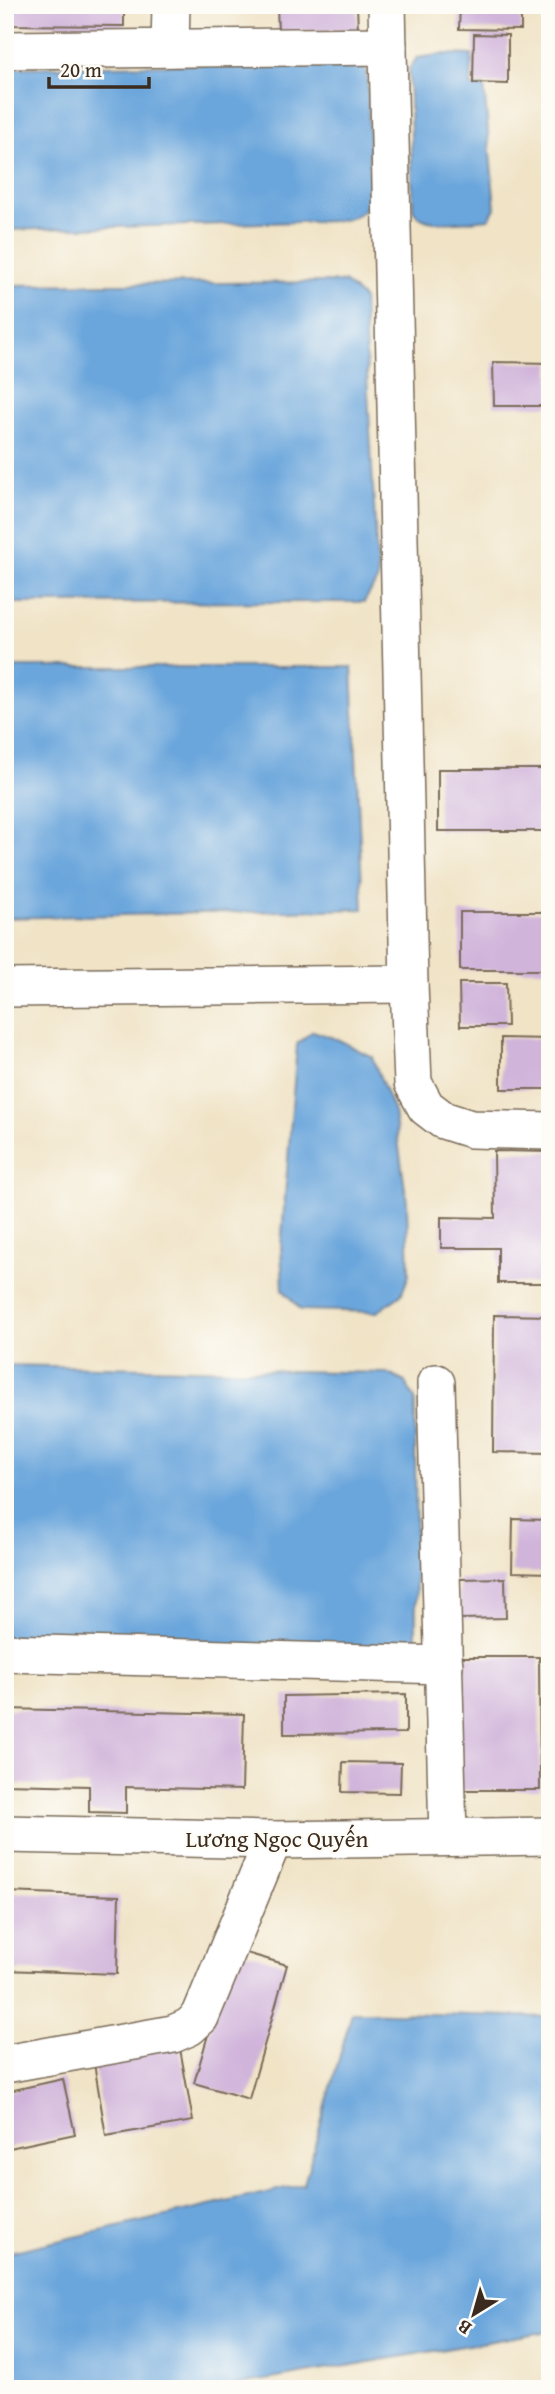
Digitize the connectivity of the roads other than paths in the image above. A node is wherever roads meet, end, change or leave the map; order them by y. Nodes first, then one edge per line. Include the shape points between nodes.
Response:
1 (171, 5) edge
2 (387, 5) edge
3 (388, 46) junction
4 (170, 48) junction
5 (5, 50) edge
6 (409, 985) junction
7 (5, 988) edge
8 (550, 1131) edge
9 (436, 1383) dead end
10 (5, 1653) edge
11 (444, 1665) junction
12 (5, 1834) edge
13 (550, 1836) edge
14 (448, 1837) junction
15 (273, 1840) junction
16 (5, 2064) edge

1 - 4 street
2 - 3 street
3 - 4 street
3 - 6 street
4 - 5 street
6 - 7 street
6 - 8 street via 413,1083 426,1107 443,1120 471,1129
9 - 11 street
10 - 11 street
11 - 14 street
12 - 15 street, Lương Ngọc Quyến
13 - 14 street, Lương Ngọc Quyến
14 - 15 street, Lương Ngọc Quyến
15 - 16 street via 200,2017 190,2027 173,2034

